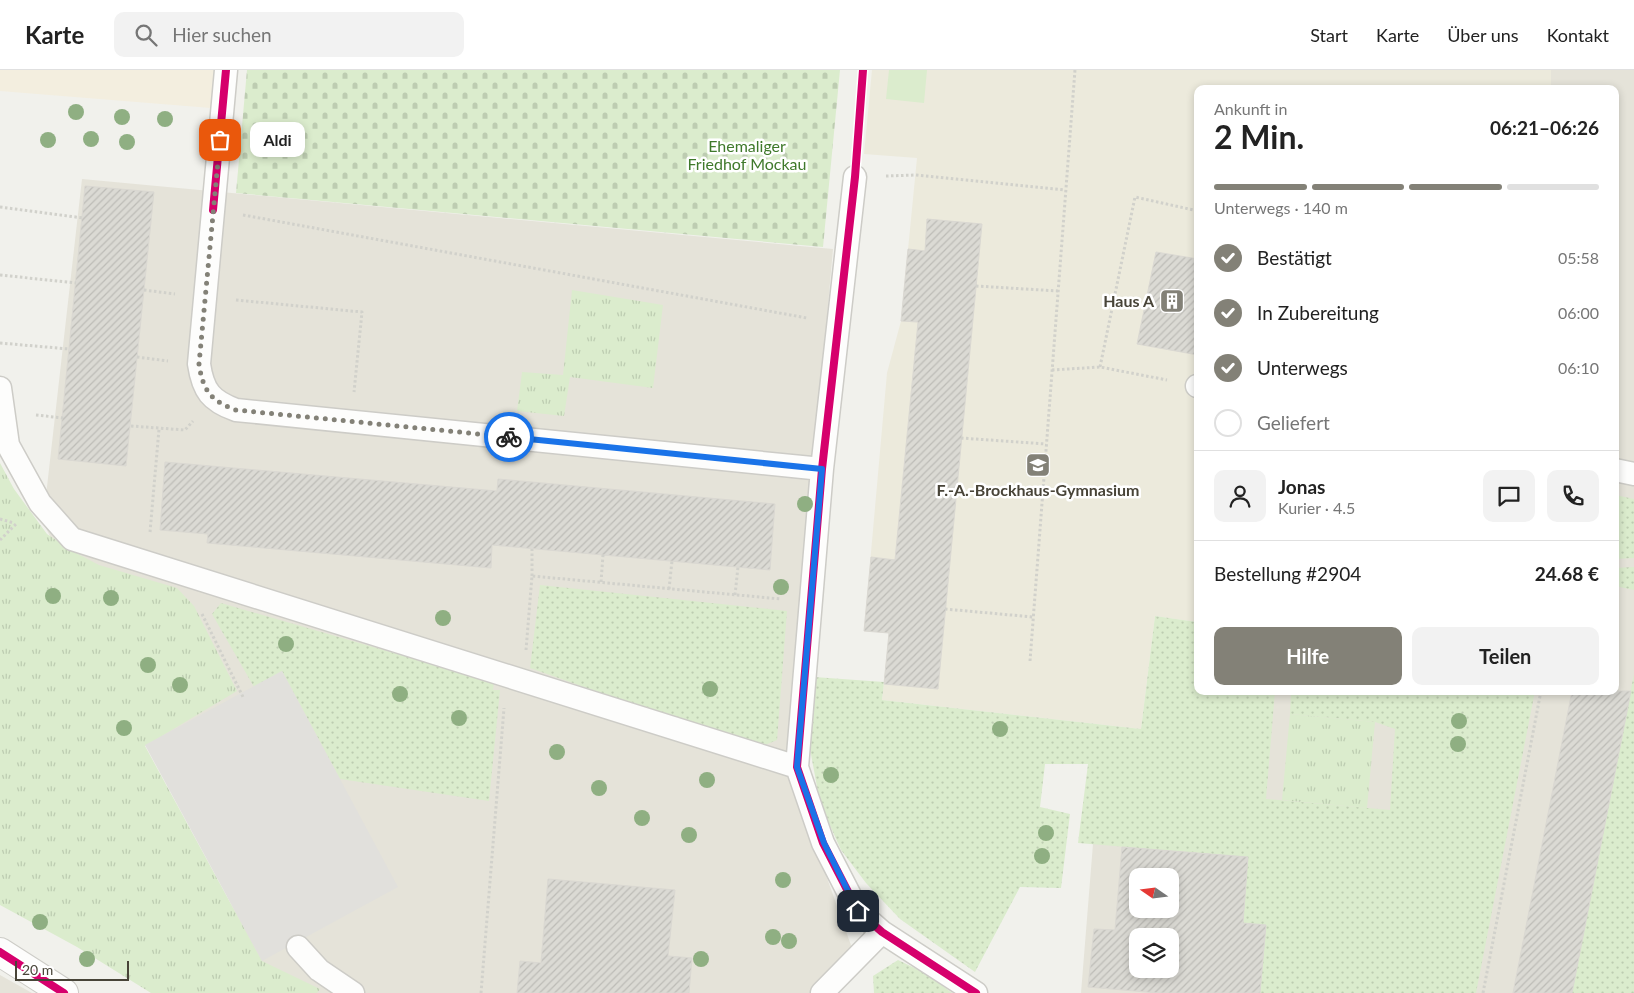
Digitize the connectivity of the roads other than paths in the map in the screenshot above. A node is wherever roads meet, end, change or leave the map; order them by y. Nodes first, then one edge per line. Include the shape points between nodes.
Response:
1 (226, 70) edge
2 (855, 177) road end
3 (0, 388) edge
4 (822, 469) junction
5 (1619, 471) edge
6 (1634, 474) edge
7 (797, 767) junction
8 (882, 932) junction
9 (298, 947) dead end
10 (0, 952) edge
11 (64, 993) edge
12 (353, 993) edge
13 (822, 993) edge
14 (976, 993) edge

1 - 4 lane via 199,364 209,394 222,405 236,410
2 - 4 lane
3 - 7 lane via 8,444 40,503 72,539
4 - 7 lane
5 - 6 lane
7 - 8 lane via 824,843 858,911
8 - 13 lane
8 - 14 lane
9 - 12 lane via 319,970
10 - 11 street

